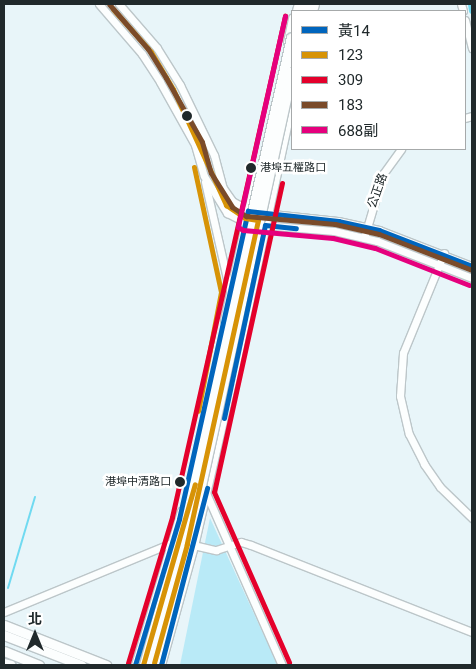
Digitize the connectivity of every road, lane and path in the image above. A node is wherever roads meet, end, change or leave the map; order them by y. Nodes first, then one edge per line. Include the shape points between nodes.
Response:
1 (98, 4) edge
2 (119, 4) edge
3 (291, 22) edge
4 (466, 24) edge
5 (291, 43) edge
6 (472, 48) edge
7 (291, 77) edge
8 (291, 108) edge
9 (400, 150) edge
10 (204, 176) junction
11 (248, 211) junction
12 (268, 213) junction
13 (244, 222) junction
14 (265, 225) junction
15 (366, 228) junction
16 (364, 238) junction
17 (444, 253) junction
18 (440, 264) junction
19 (472, 266) edge
20 (472, 278) edge
21 (229, 292) junction
22 (206, 493) junction
23 (472, 518) edge
24 (173, 540) junction
25 (194, 546) junction
26 (229, 548) junction
27 (4, 612) edge
28 (4, 625) edge
29 (472, 632) edge
30 (4, 635) edge
31 (4, 651) edge
32 (4, 663) edge
33 (10, 665) edge
34 (39, 665) edge
35 (80, 665) edge
36 (106, 665) edge
37 (135, 665) edge
38 (145, 665) edge
39 (154, 665) edge
40 (161, 665) edge
41 (282, 665) edge

1 - 10 street via 142,54 160,82 194,145
2 - 11 street via 162,56 214,155 224,188 232,201
3 - 11 street
4 - 6 street
5 - 38 highway, bridge via 184,525
7 - 39 highway, bridge via 190,536
8 - 12 street
9 - 15 street, 公正路 via 383,174
10 - 13 street via 227,212
10 - 21 street
11 - 12 street
11 - 13 street
12 - 14 street
12 - 15 street
13 - 14 street
13 - 21 street
14 - 16 street via 334,231
14 - 22 street
15 - 16 street, 公正路
15 - 17 street
16 - 18 street
17 - 18 street
17 - 19 street
18 - 20 street
18 - 23 street via 403,353 400,396 409,434 424,464 440,488
21 - 24 street via 208,400
22 - 25 street
22 - 26 street
24 - 25 street
24 - 27 street
24 - 37 street
25 - 26 street via 216,550
25 - 40 street
26 - 29 street via 241,542 251,545
26 - 41 street
28 - 36 main road
30 - 35 main road
31 - 34 main road
32 - 33 main road

